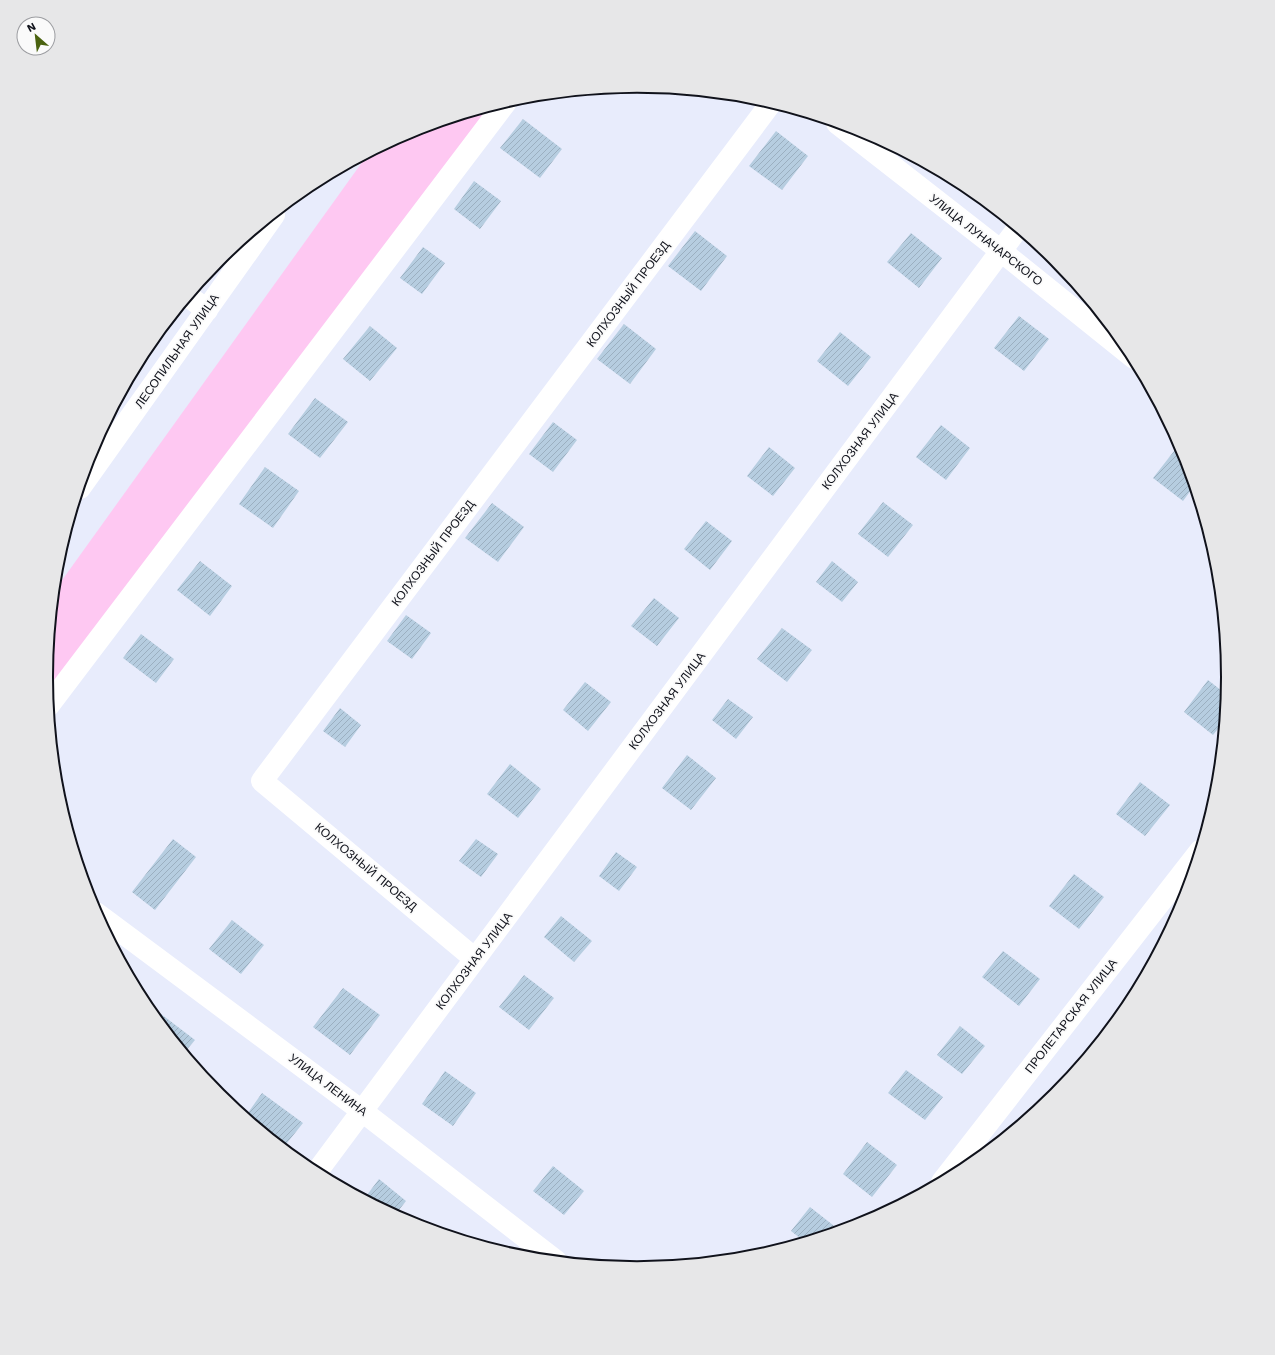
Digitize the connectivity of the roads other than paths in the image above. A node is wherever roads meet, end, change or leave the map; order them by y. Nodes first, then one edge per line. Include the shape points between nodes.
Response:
1 (767, 108) edge
2 (500, 110) edge
3 (850, 133) edge
4 (265, 227) edge
5 (1015, 232) edge
6 (1001, 251) junction
7 (192, 299) edge
8 (207, 310) junction
9 (1117, 344) edge
10 (90, 475) edge
11 (54, 699) edge
12 (1193, 859) edge
13 (106, 920) edge
14 (475, 959) junction
15 (362, 1111) junction
16 (320, 1168) edge
17 (951, 1170) edge
18 (548, 1255) edge

1 - 14 street, КОЛХОЗНЫЙ ПРОЕЗД via 262,781
2 - 11 street
3 - 6 street, УЛИЦА ЛУНАЧАРСКОГО
4 - 8 street, ЛЕСОПИЛЬНАЯ УЛИЦА
5 - 6 street, КОЛХОЗНАЯ УЛИЦА
6 - 9 street, УЛИЦА ЛУНАЧАРСКОГО
6 - 14 street, КОЛХОЗНАЯ УЛИЦА
7 - 8 street
8 - 10 street, ЛЕСОПИЛЬНАЯ УЛИЦА
12 - 17 street, ПРОЛЕТАРСКАЯ УЛИЦА
13 - 15 street, УЛИЦА ЛЕНИНА
14 - 15 street, КОЛХОЗНАЯ УЛИЦА
15 - 16 street, КОЛХОЗНАЯ УЛИЦА
15 - 18 street, УЛИЦА ЛЕНИНА

